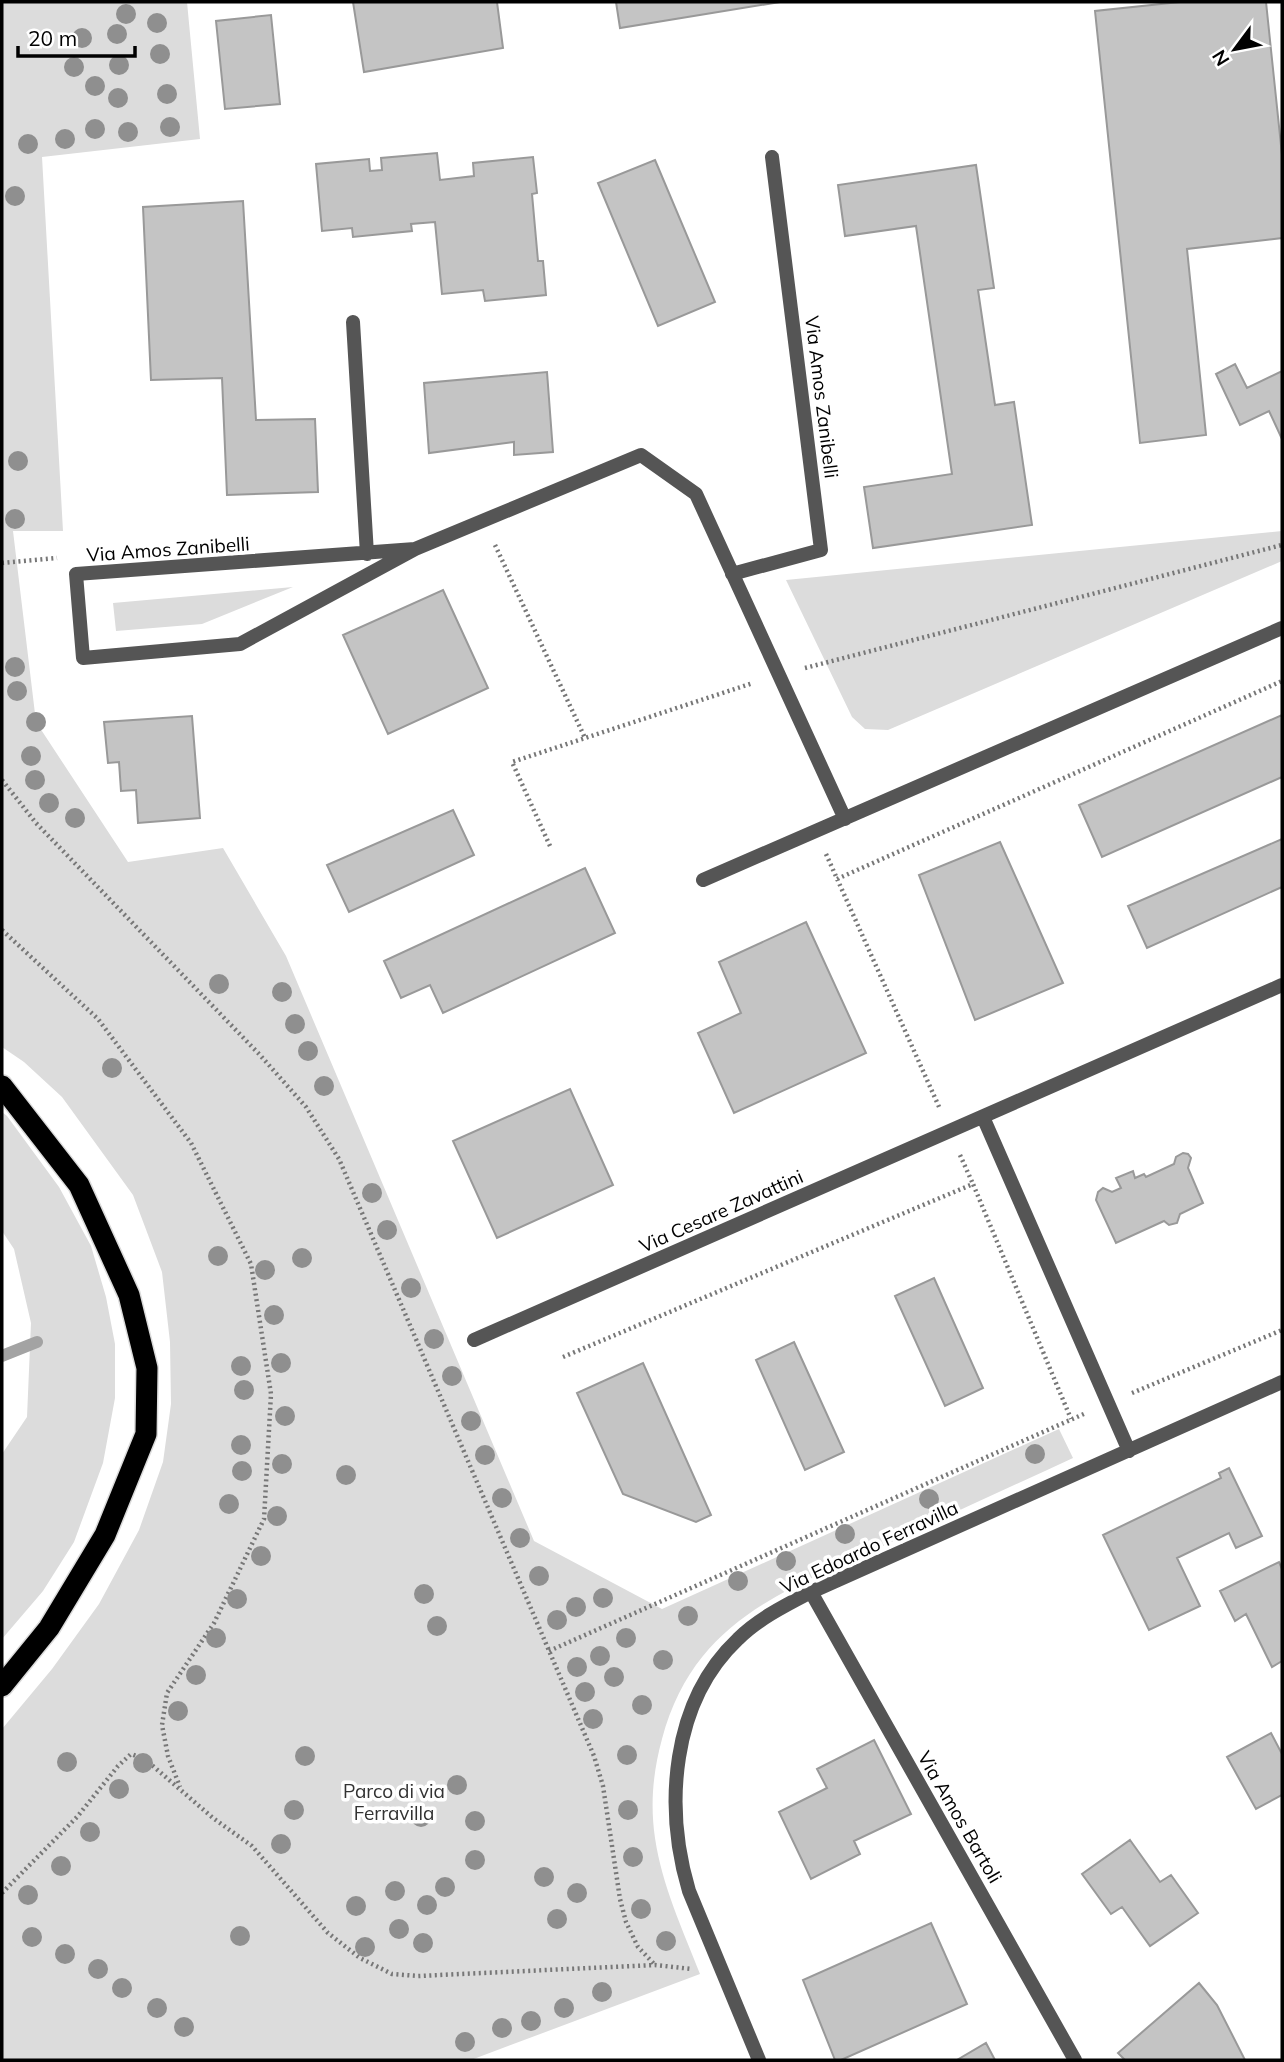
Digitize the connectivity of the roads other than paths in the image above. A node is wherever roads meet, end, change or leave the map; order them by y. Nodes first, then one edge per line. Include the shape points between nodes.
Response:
1 (772, 157) dead end
2 (353, 322) dead end
3 (415, 550) junction
4 (367, 554) junction
5 (732, 574) junction
6 (1282, 628) edge
7 (845, 819) junction
8 (704, 880) dead end
9 (1282, 985) edge
10 (2, 1086) edge
11 (983, 1117) junction
12 (474, 1340) dead end
13 (1282, 1382) edge
14 (1129, 1451) junction
15 (811, 1592) junction
16 (2, 1686) edge
17 (759, 2060) edge
18 (1075, 2060) edge

1 - 5 street, Via Amos Zanibelli via 821,550
2 - 4 street
3 - 4 street, Via Amos Zanibelli
3 - 4 street, Via Amos Zanibelli via 240,644 83,658 76,575
3 - 5 street, Via Amos Zanibelli via 641,455 696,494
5 - 7 street, Via Amos Zanibelli
6 - 7 street
7 - 8 street
9 - 11 street, Via Cesare Zavattini
10 - 16 highway via 79,1185 129,1295 147,1381 146,1434 105,1535 49,1628
11 - 12 street, Via Cesare Zavattini
11 - 14 street
13 - 14 street, Via Edoardo Ferravilla
14 - 15 street, Via Edoardo Ferravilla
15 - 17 street, Via Edoardo Ferravilla via 739,1637 708,1675 686,1724 677,1777 681,1863 689,1891
15 - 18 street, Via Amos Bartoli

